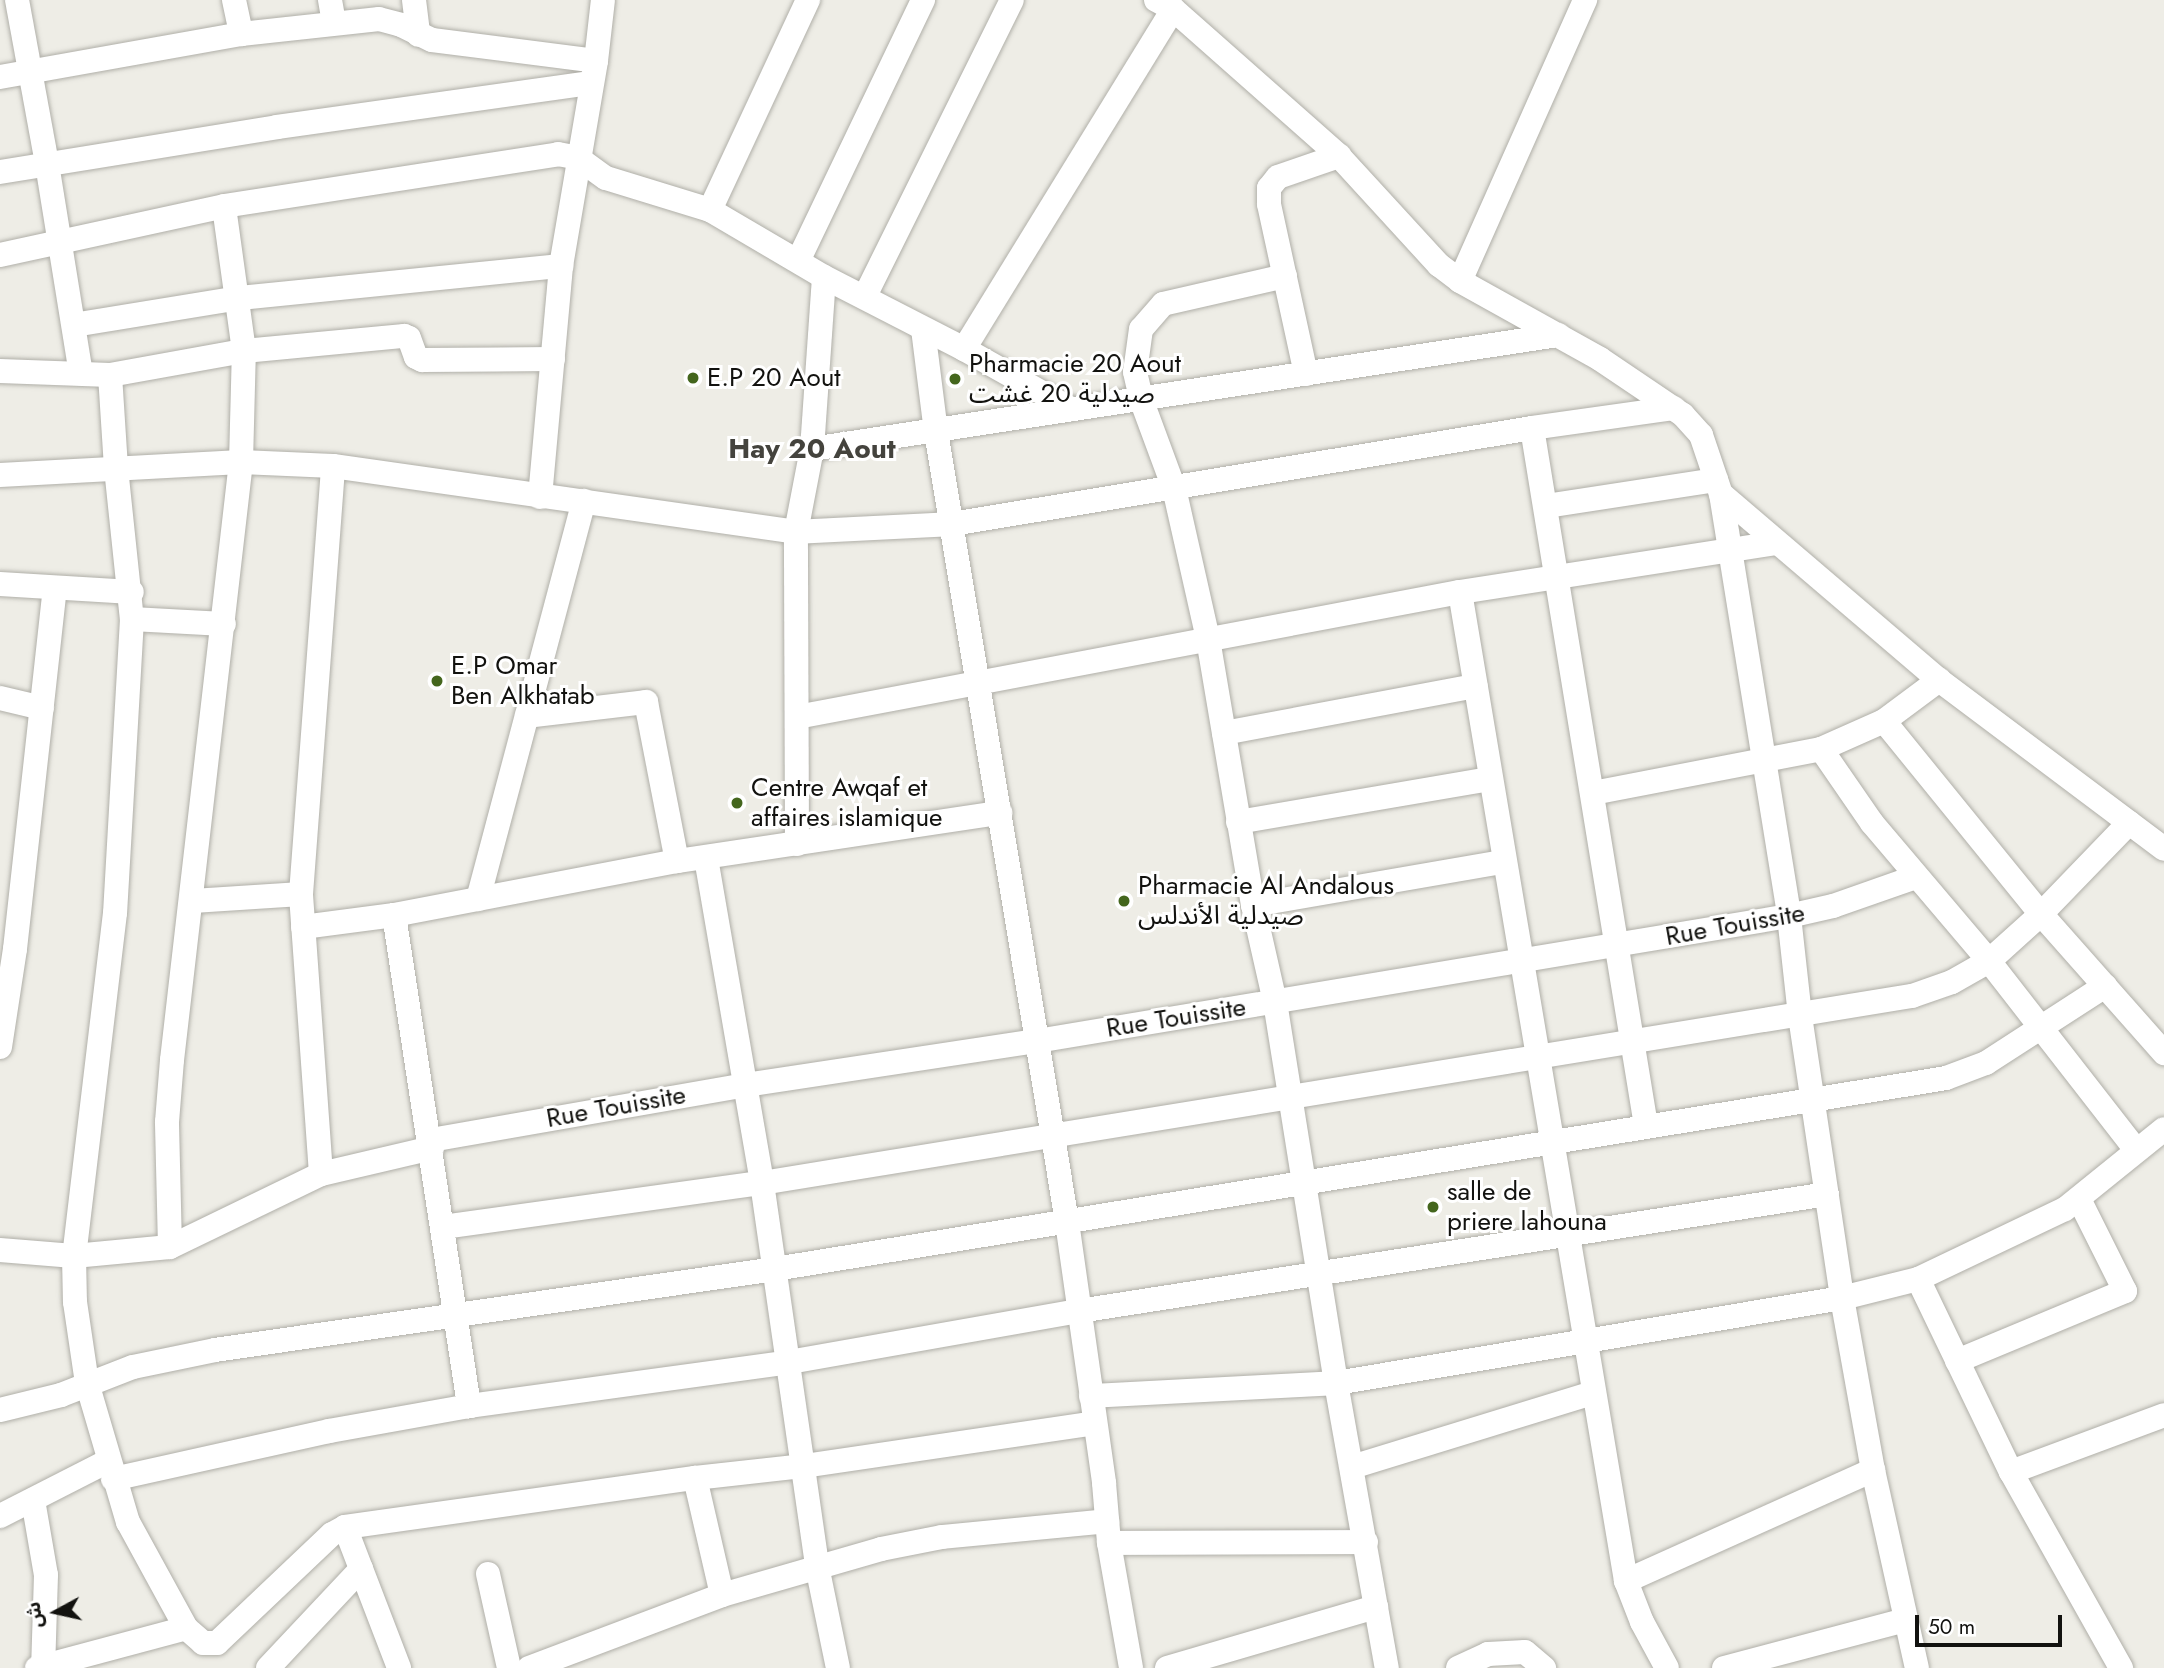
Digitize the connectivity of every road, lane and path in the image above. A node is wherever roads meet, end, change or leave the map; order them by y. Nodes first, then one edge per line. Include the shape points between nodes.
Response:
1 (17, 0) edge
2 (234, 0) edge
3 (414, 0) edge
4 (603, 0) edge
5 (808, 0) edge
6 (923, 0) edge
7 (1012, 0) edge
8 (1585, 0) edge
9 (1164, 5) edge
10 (332, 11) edge
11 (241, 34) junction
12 (418, 35) junction
13 (31, 71) junction
14 (594, 72) junction
15 (0, 77) edge
16 (1339, 156) junction
17 (578, 158) junction
18 (47, 164) junction
19 (0, 172) edge
20 (224, 206) junction
21 (710, 210) junction
22 (60, 244) junction
23 (0, 254) edge
24 (799, 259) junction
25 (561, 266) junction
26 (1285, 275) junction
27 (824, 276) junction
28 (1460, 281) junction
29 (865, 296) junction
30 (239, 298) junction
31 (74, 325) junction
32 (923, 329) junction
33 (1558, 335) junction
34 (964, 349) junction
35 (244, 351) junction
36 (553, 359) junction
37 (0, 370) edge
38 (80, 373) junction
39 (1306, 373) junction
40 (110, 375) junction
41 (1141, 399) junction
42 (1674, 408) junction
43 (1071, 410) junction
44 (1532, 428) junction
45 (936, 432) junction
46 (812, 449) junction
47 (242, 462) junction
48 (333, 466) junction
49 (116, 468) junction
50 (0, 475) edge
51 (1718, 487) junction
52 (1174, 488) junction
53 (540, 497) junction
54 (584, 501) junction
55 (1546, 506) junction
56 (952, 524) junction
57 (796, 532) junction
58 (1776, 543) junction
59 (1729, 551) junction
60 (1558, 576) junction
61 (0, 584) edge
62 (55, 588) junction
63 (132, 592) junction
64 (1460, 592) junction
65 (132, 619) junction
66 (224, 624) junction
67 (1208, 639) junction
68 (1939, 680) junction
69 (979, 683) junction
70 (1476, 686) junction
71 (0, 698) edge
72 (42, 708) junction
73 (527, 716) junction
74 (797, 717) junction
75 (1884, 721) junction
76 (1224, 733) junction
77 (1821, 749) junction
78 (1764, 763) junction
79 (1490, 779) junction
80 (1593, 793) junction
81 (1000, 813) junction
82 (1238, 822) junction
83 (2129, 823) junction
84 (797, 844) junction
85 (2164, 849) edge
86 (706, 858) junction
87 (677, 861) junction
88 (1503, 862) junction
89 (1916, 877) junction
90 (301, 894) junction
91 (478, 899) junction
92 (193, 901) junction
93 (1253, 905) junction
94 (2041, 914) junction
95 (394, 915) junction
96 (1789, 916) junction
97 (303, 927) junction
98 (1615, 947) junction
99 (8, 951) edge
100 (1521, 961) junction
101 (1989, 961) junction
102 (2105, 986) junction
103 (1275, 1002) junction
104 (1800, 1016) junction
105 (2040, 1030) junction
106 (1037, 1041) junction
107 (1632, 1041) junction
108 (0, 1047) edge
109 (2164, 1053) edge
110 (1539, 1055) junction
111 (745, 1085) junction
112 (1290, 1097) junction
113 (1814, 1099) junction
114 (1646, 1126) junction
115 (2164, 1129) edge
116 (1053, 1136) junction
117 (1551, 1141) junction
118 (431, 1144) junction
119 (2136, 1150) junction
120 (321, 1174) junction
121 (1305, 1182) junction
122 (762, 1183) junction
123 (1827, 1194) junction
124 (2079, 1199) junction
125 (1067, 1222) junction
126 (443, 1227) junction
127 (1566, 1233) junction
128 (170, 1247) junction
129 (0, 1250) edge
130 (74, 1256) junction
131 (775, 1269) junction
132 (1319, 1274) junction
133 (1918, 1279) junction
134 (1842, 1298) junction
135 (1079, 1311) junction
136 (456, 1315) junction
137 (1584, 1339) junction
138 (1957, 1361) junction
139 (789, 1362) junction
140 (87, 1383) junction
141 (1336, 1383) junction
142 (1593, 1393) junction
143 (1091, 1396) junction
144 (469, 1406) junction
145 (0, 1410) edge
146 (2164, 1415) edge
147 (1095, 1423) junction
148 (804, 1466) junction
149 (1352, 1467) junction
150 (111, 1470) junction
151 (1872, 1470) junction
152 (2011, 1472) junction
153 (695, 1478) junction
154 (33, 1500) junction
155 (1, 1511) edge
156 (345, 1527) junction
157 (1108, 1532) junction
158 (1366, 1542) junction
159 (817, 1566) junction
160 (361, 1569) junction
161 (488, 1574) dead end
162 (1626, 1581) junction
163 (722, 1595) junction
164 (1376, 1607) junction
165 (1906, 1620) junction
166 (186, 1628) junction
167 (41, 1667) edge
168 (268, 1668) edge
169 (399, 1668) edge
170 (509, 1668) edge
171 (529, 1668) edge
172 (838, 1668) edge
173 (1131, 1668) edge
174 (1167, 1668) edge
175 (1387, 1668) edge
176 (1458, 1668) edge
177 (1544, 1668) edge
178 (1667, 1668) edge
179 (1724, 1668) edge
180 (1917, 1668) edge
181 (2121, 1668) edge

1 - 13 street
2 - 11 street
3 - 12 street
4 - 14 street
5 - 21 street
6 - 24 street
7 - 29 street
8 - 28 street
9 - 16 street
9 - 34 street
10 - 11 street
10 - 12 street via 401,25
11 - 13 street
12 - 14 street
13 - 15 street
13 - 18 street
14 - 17 street
14 - 18 street
16 - 26 street via 1278,177 1269,188
16 - 28 street via 1439,265
17 - 20 street via 540,155
17 - 21 street via 606,177
17 - 25 street
18 - 19 street
18 - 22 street
20 - 22 street
20 - 30 street
21 - 24 street
22 - 23 street
22 - 31 street
24 - 27 street
25 - 30 street
25 - 36 street
26 - 39 street
26 - 41 street via 1163,304 1141,329 1135,372
27 - 29 street
27 - 46 street
28 - 33 street
29 - 32 street
30 - 31 street
30 - 35 street
31 - 38 street
32 - 34 street
32 - 45 street
33 - 39 street
33 - 42 street
34 - 43 street
35 - 36 street via 404,336 422,360
35 - 40 street
35 - 47 street
36 - 53 street
37 - 38 street
38 - 40 street
39 - 41 street
40 - 49 street
41 - 43 street
41 - 52 street
42 - 44 street
42 - 51 street via 1695,425
43 - 45 street
44 - 52 street
44 - 55 street
45 - 46 street
45 - 56 street
46 - 57 street
47 - 48 street
47 - 49 street
47 - 66 street
48 - 53 street
48 - 90 street
49 - 50 street
49 - 63 street
51 - 55 street
51 - 58 street
51 - 59 street
52 - 56 street
52 - 67 street
53 - 54 street
54 - 57 street
54 - 73 street
55 - 60 street
56 - 57 street
56 - 69 street
57 - 74 street
58 - 59 street
58 - 68 street
59 - 60 street
59 - 78 street
60 - 64 street
60 - 80 street
61 - 62 street
62 - 63 street
62 - 72 street
63 - 65 street
64 - 67 street
64 - 70 street
65 - 66 street
65 - 130 street via 115,913
66 - 92 street
67 - 69 street
67 - 76 street
68 - 75 street
68 - 83 street
69 - 74 street
69 - 81 street
70 - 76 street
70 - 79 street
71 - 72 street
72 - 99 street
73 - 87 street via 646,702
73 - 91 street
74 - 84 street
75 - 77 street
75 - 94 street
76 - 82 street
77 - 78 street
77 - 89 street via 1850,795
78 - 80 street
78 - 96 street
79 - 82 street
79 - 88 street
80 - 98 street
81 - 84 street
81 - 106 street
82 - 93 street
83 - 85 street
83 - 94 street
84 - 86 street
86 - 87 street
86 - 111 street
87 - 91 street
88 - 93 street
88 - 100 street
89 - 96 street, Rue Touissite
89 - 101 street
90 - 92 street
90 - 97 street
91 - 95 street
92 - 128 street via 167,1122
93 - 103 street
94 - 101 street
94 - 102 street
95 - 97 street
95 - 118 street
96 - 98 street, Rue Touissite
96 - 104 street
97 - 120 street
98 - 100 street, Rue Touissite
98 - 107 street
99 - 108 street
100 - 103 street, Rue Touissite
100 - 110 street
101 - 104 street via 1934,990
101 - 105 street
102 - 105 street
102 - 109 street
103 - 106 street, Rue Touissite
103 - 112 street
104 - 107 street
104 - 113 street
105 - 113 street via 1986,1063 1946,1078
105 - 119 street
106 - 111 street, Rue Touissite
106 - 116 street
107 - 110 street
107 - 114 street
110 - 112 street
110 - 117 street
111 - 118 street, Rue Touissite
111 - 122 street
112 - 116 street
112 - 121 street
113 - 114 street
113 - 123 street
114 - 117 street
115 - 119 street
116 - 122 street
116 - 125 street
117 - 121 street
117 - 127 street
118 - 120 street, Rue Touissite
118 - 126 street
119 - 124 street
120 - 128 street, Rue Touissite
121 - 125 street
121 - 132 street
122 - 126 street
122 - 131 street
123 - 127 street
123 - 134 street
124 - 133 street
124 - 138 street via 2125,1291
125 - 131 street
125 - 135 street
126 - 136 street
127 - 132 street
127 - 137 street
128 - 130 street
129 - 130 street
130 - 140 street via 78,1338
131 - 136 street
131 - 139 street
132 - 135 street
132 - 141 street
133 - 134 street
133 - 138 street
134 - 137 street
134 - 151 street
135 - 139 street
135 - 143 street
136 - 140 street via 215,1350 133,1367
136 - 144 street
137 - 141 street
137 - 142 street
138 - 152 street
139 - 144 street
139 - 148 street
140 - 145 street via 61,1395
140 - 150 street
141 - 143 street
141 - 149 street
142 - 149 street
142 - 162 street
143 - 147 street
144 - 150 street
146 - 152 street
147 - 148 street
147 - 157 street
148 - 153 street
148 - 159 street
149 - 158 street
150 - 154 street
150 - 166 street via 134,1534
151 - 162 street
151 - 165 street
152 - 181 street
153 - 156 street
153 - 163 street
154 - 155 street
154 - 167 street via 46,1575
156 - 160 street
156 - 166 street via 332,1534 217,1643 203,1643
157 - 158 street
157 - 159 street via 942,1537
157 - 173 street
158 - 164 street
159 - 163 street
159 - 172 street
160 - 168 street
160 - 169 street
161 - 170 street
162 - 178 street
163 - 171 street
164 - 174 street
164 - 175 street
165 - 179 street
165 - 180 street
166 - 167 street
176 - 177 street via 1489,1654 1525,1652

